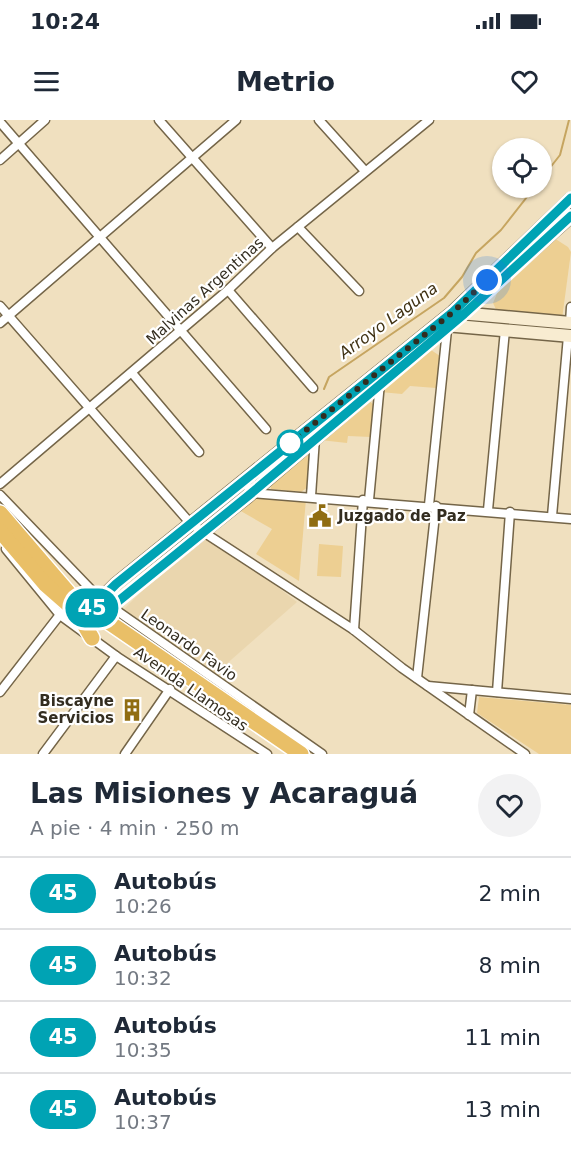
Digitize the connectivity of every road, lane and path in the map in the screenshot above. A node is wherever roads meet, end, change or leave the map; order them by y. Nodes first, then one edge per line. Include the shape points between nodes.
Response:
1 (45, 120) edge
2 (159, 120) edge
3 (236, 120) edge
4 (320, 120) edge
5 (429, 120) edge
6 (0, 122) edge
7 (19, 143) junction
8 (193, 158) junction
9 (0, 160) edge
10 (365, 171) junction
11 (571, 198) edge
12 (571, 216) edge
13 (298, 227) junction
14 (101, 237) junction
15 (272, 248) junction
16 (228, 290) junction
17 (359, 291) dead end
18 (0, 306) edge
19 (571, 307) edge
20 (9, 316) junction
21 (450, 318) junction
22 (0, 323) edge
23 (181, 330) junction
24 (505, 330) junction
25 (570, 330) edge
26 (132, 374) junction
27 (380, 383) junction
28 (313, 388) dead end
29 (89, 408) junction
30 (266, 429) dead end
31 (315, 438) junction
32 (199, 452) dead end
33 (244, 482) junction
34 (0, 484) edge
35 (252, 493) junction
36 (0, 495) edge
37 (311, 496) junction
38 (366, 500) junction
39 (432, 505) junction
40 (488, 510) junction
41 (510, 512) junction
42 (0, 513) edge
43 (552, 516) junction
44 (571, 519) edge
45 (191, 524) junction
46 (203, 530) junction
47 (0, 531) edge
48 (0, 542) edge
49 (64, 610) junction
50 (96, 615) junction
51 (354, 630) junction
52 (116, 656) junction
53 (417, 678) junction
54 (2, 686) edge
55 (428, 686) junction
56 (170, 689) junction
57 (471, 690) junction
58 (497, 692) junction
59 (571, 699) edge
60 (469, 715) junction
61 (43, 754) edge
62 (125, 754) edge
63 (267, 754) edge
64 (285, 754) edge
65 (301, 754) edge
66 (322, 754) edge
67 (525, 754) edge

1 - 7 street
2 - 8 street
3 - 8 street
4 - 10 street
5 - 10 street, Malvinas Argentinas
6 - 7 street
7 - 9 street
7 - 14 street
8 - 14 street
8 - 15 street
10 - 13 street, Malvinas Argentinas
11 - 21 main road
12 - 21 main road
13 - 15 street, Malvinas Argentinas
13 - 17 street
14 - 20 street
14 - 23 street
15 - 16 street, Malvinas Argentinas
16 - 23 street, Malvinas Argentinas
16 - 28 street
18 - 20 street
19 - 25 street
20 - 22 street
20 - 29 street
21 - 24 main road
21 - 25 main road
21 - 27 main road
21 - 33 main road
21 - 39 street
23 - 26 street, Malvinas Argentinas
23 - 30 street
24 - 25 main road
24 - 40 street
25 - 43 street
26 - 29 street, Malvinas Argentinas
26 - 32 street
27 - 31 main road
27 - 38 street
29 - 34 street, Malvinas Argentinas
29 - 45 street
31 - 35 main road
31 - 37 street
33 - 35 street
33 - 45 main road
35 - 37 street
35 - 46 main road
36 - 50 street, Leonardo Favio
37 - 38 street
38 - 39 street
38 - 51 street
39 - 40 street
39 - 53 street
40 - 41 street
41 - 43 street
41 - 58 street
42 - 50 highway, Avenida Llamosas via 72,597
43 - 44 street
45 - 46 street
45 - 50 main road
46 - 50 main road
46 - 51 street
47 - 49 highway, Avenida Llamosas
48 - 49 street
49 - 50 highway, Avenida Llamosas
49 - 50 street
49 - 54 street
50 - 52 street
50 - 64 highway, Avenida Llamosas
50 - 65 highway
50 - 66 street, Leonardo Favio
51 - 53 street
52 - 56 street
52 - 61 street
53 - 55 street
55 - 57 street
55 - 60 street
56 - 62 street
56 - 63 street
57 - 58 street
57 - 60 street
58 - 59 street
60 - 67 street

